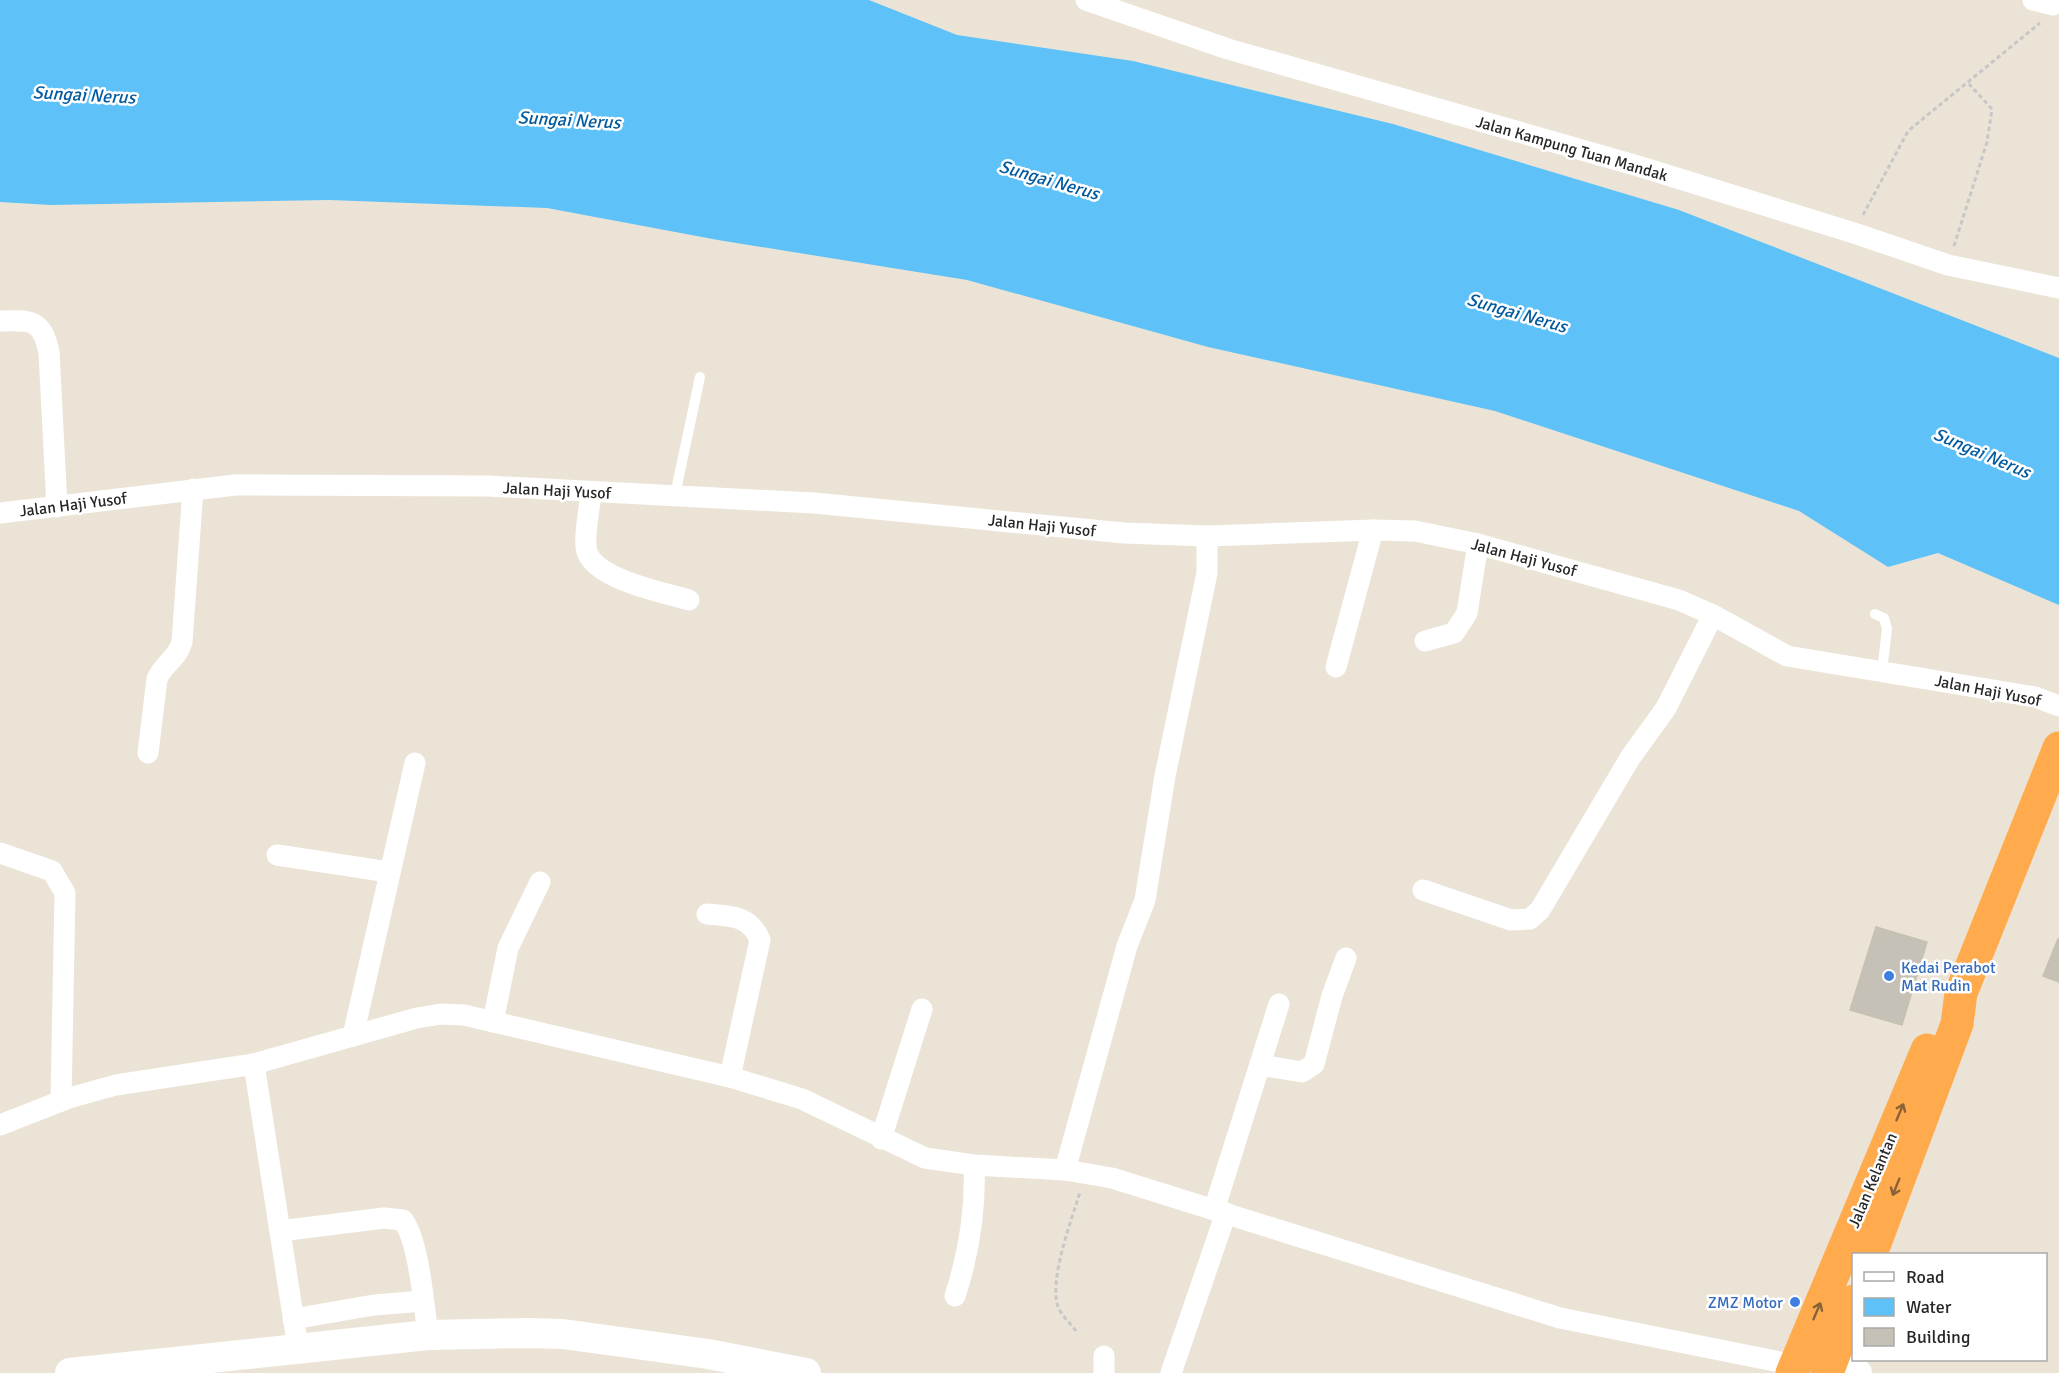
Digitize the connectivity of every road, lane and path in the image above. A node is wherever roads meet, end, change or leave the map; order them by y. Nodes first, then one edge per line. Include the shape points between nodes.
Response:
1 (1086, 0) edge
2 (2032, 0) edge
3 (2054, 2) edge
4 (1968, 83) junction
5 (1854, 233) junction
6 (1948, 265) junction
7 (2059, 288) edge
8 (0, 321) edge
9 (700, 377) dead end
10 (193, 489) junction
11 (591, 492) junction
12 (675, 495) junction
13 (57, 507) junction
14 (0, 513) edge
15 (1373, 530) junction
16 (1207, 537) junction
17 (1478, 544) junction
18 (689, 600) dead end
19 (1875, 614) dead end
20 (1713, 615) junction
21 (1425, 641) dead end
22 (1336, 667) dead end
23 (1882, 671) junction
24 (2059, 706) edge
25 (2059, 748) edge
26 (148, 753) dead end
27 (415, 763) dead end
28 (0, 853) edge
29 (276, 855) dead end
30 (389, 872) junction
31 (540, 882) dead end
32 (1423, 890) dead end
33 (706, 914) dead end
34 (1346, 958) dead end
35 (1961, 993) junction
36 (1279, 1004) dead end
37 (922, 1009) dead end
38 (493, 1022) junction
39 (353, 1036) junction
40 (254, 1064) junction
41 (1260, 1065) junction
42 (730, 1077) junction
43 (61, 1101) junction
44 (0, 1125) edge
45 (881, 1138) junction
46 (975, 1165) junction
47 (1075, 1171) junction
48 (1220, 1212) junction
49 (280, 1231) junction
50 (1858, 1253) edge
51 (1870, 1253) edge
52 (1852, 1270) edge
53 (955, 1296) dead end
54 (423, 1301) junction
55 (1852, 1305) edge
56 (293, 1319) junction
57 (1076, 1331) dead end
58 (428, 1335) junction
59 (298, 1348) junction
60 (1817, 1370) edge
61 (78, 1373) edge
62 (806, 1373) edge
63 (1171, 1373) edge

1 - 5 street, Jalan Kampung Tuan Mandak via 1228,49 1638,166
2 - 3 street
3 - 4 path via 2048,16
4 - 5 path via 1908,132
4 - 6 path via 1992,110 1987,142
5 - 6 street, Jalan Kampung Tuan Mandak
6 - 7 street, Jalan Kampung Tuan Mandak
8 - 13 street via 33,322 46,336
9 - 12 lane
10 - 11 street, Jalan Haji Yusof via 235,485 488,486
10 - 13 street, Jalan Haji Yusof
10 - 26 street via 182,642 180,651 157,679
11 - 12 street, Jalan Haji Yusof
11 - 18 street via 586,551 596,566 612,576
12 - 16 street, Jalan Haji Yusof
13 - 14 street, Jalan Haji Yusof
15 - 16 street, Jalan Haji Yusof
15 - 17 street, Jalan Haji Yusof via 1415,531
15 - 22 street
16 - 47 street via 1207,573 1165,776 1145,900 1127,946
17 - 20 street, Jalan Haji Yusof via 1679,600
17 - 21 street via 1467,613 1454,633
19 - 23 lane via 1884,618 1887,629
20 - 23 street, Jalan Haji Yusof via 1787,656
20 - 32 street via 1666,708 1630,759 1540,910 1530,919 1511,921
23 - 24 street, Jalan Haji Yusof via 2035,697
25 - 35 highway, Jalan Kelantan
27 - 30 street
28 - 43 street via 52,871 65,893
29 - 30 street
30 - 39 street
31 - 38 street via 508,948
33 - 42 street via 747,921 760,940
34 - 41 street via 1314,1064 1302,1071
50 -> 35 highway, Jalan Kelantan via 1940,1020
35 -> 51 highway, Jalan Kelantan via 1957,1024
36 - 41 street
37 - 45 street
38 - 39 street via 441,1014
38 - 42 street
39 - 40 street
40 - 43 street via 116,1085
40 - 49 street
41 - 48 street
42 - 45 street via 818,1105
43 - 44 street
45 - 46 street via 925,1158
46 - 47 street
46 - 53 street via 975,1207 965,1267
47 - 48 street via 1112,1178
47 - 57 path via 1056,1293 1059,1309
48 - 60 street via 1560,1318
48 - 63 street
49 - 54 street via 384,1218 403,1220 408,1227
49 - 56 street
60 -> 52 highway, Jalan Kelantan
54 - 56 street
54 - 58 street
55 - 60 highway
56 - 59 street
58 - 59 main road
58 - 62 main road via 563,1334 708,1354
59 - 61 main road

